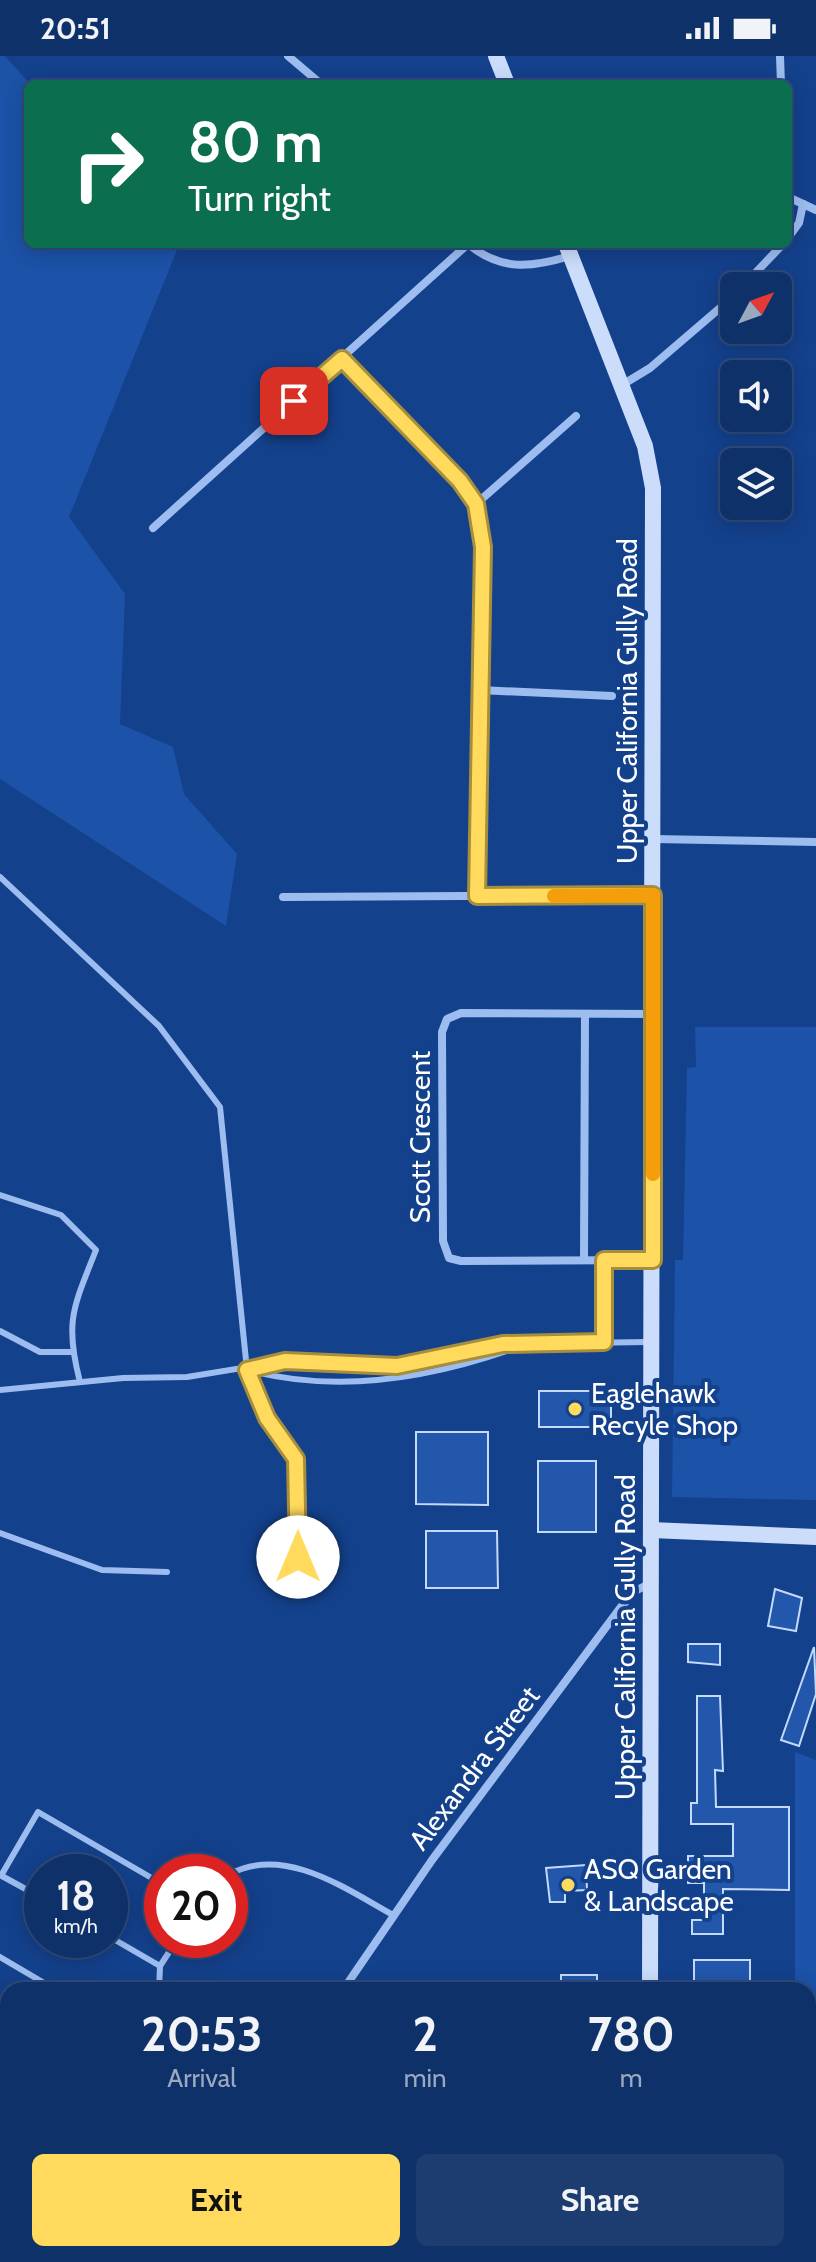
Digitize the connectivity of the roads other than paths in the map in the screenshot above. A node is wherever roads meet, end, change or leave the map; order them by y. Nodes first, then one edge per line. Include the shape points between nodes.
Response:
1 (288, 56) edge
2 (496, 56) edge
3 (780, 56) edge
4 (316, 80) edge
5 (505, 80) edge
6 (781, 80) edge
7 (792, 199) edge
8 (803, 204) junction
9 (816, 210) edge
10 (792, 233) edge
11 (464, 248) edge
12 (473, 248) edge
13 (779, 248) edge
14 (568, 250) edge
15 (756, 272) edge
16 (720, 308) edge
17 (342, 359) junction
18 (621, 386) junction
19 (576, 416) dead end
20 (476, 504) junction
21 (153, 528) dead end
22 (479, 690) junction
23 (612, 696) dead end
24 (653, 839) junction
25 (816, 842) edge
26 (0, 877) edge
27 (653, 895) junction
28 (477, 896) junction
29 (283, 897) dead end
30 (585, 1014) junction
31 (653, 1014) junction
32 (0, 1195) edge
33 (584, 1260) junction
34 (604, 1260) junction
35 (653, 1260) junction
36 (0, 1331) edge
37 (604, 1342) junction
38 (653, 1342) junction
39 (525, 1344) junction
40 (72, 1352) junction
41 (247, 1370) junction
42 (80, 1382) junction
43 (0, 1390) edge
44 (651, 1530) junction
45 (0, 1533) edge
46 (816, 1537) edge
47 (167, 1572) dead end
48 (651, 1583) junction
49 (289, 1587) dead end
50 (248, 1867) edge
51 (144, 1874) edge
52 (1, 1875) edge
53 (24, 1888) edge
54 (393, 1915) junction
55 (128, 1947) edge
56 (0, 1957) edge
57 (165, 1958) edge
58 (160, 1966) junction
59 (42, 1982) edge
60 (159, 1982) edge
61 (347, 1982) edge
62 (650, 1982) edge

1 - 4 street
2 - 5 street
3 - 6 street
7 - 8 street
8 - 9 street
8 - 10 street
11 - 17 street
12 - 14 street via 513,266 529,267
13 - 15 street
14 - 18 street, Upper California Gully Road
16 - 18 street
17 - 20 street
17 - 21 street
18 - 24 street, Upper California Gully Road via 645,446 653,488
19 - 20 street
20 - 22 street via 483,530
22 - 23 street
22 - 28 street
24 - 25 street
24 - 27 street, Upper California Gully Road
26 - 41 lane via 159,1026 220,1107
27 - 28 street
27 - 31 street, Upper California Gully Road
28 - 29 street
30 - 31 street, Scott Crescent
30 - 33 street
30 - 33 street, Scott Crescent via 461,1013 447,1019 442,1032 446,1254 461,1261
31 - 35 street, Upper California Gully Road
32 - 40 lane via 61,1215 96,1250 76,1302
33 - 34 street, Scott Crescent
34 - 35 street, Scott Crescent
34 - 37 lane
35 - 38 street, Upper California Gully Road
36 - 40 lane via 40,1352
37 - 38 lane
37 - 39 lane
38 - 44 street, Upper California Gully Road
39 - 41 lane via 410,1365 285,1361
39 - 41 lane via 391,1381 305,1379
40 - 42 lane
41 - 42 lane
41 - 49 lane via 267,1418 298,1468 298,1557
42 - 43 lane
44 - 46 street
44 - 48 street, Upper California Gully Road
45 - 47 lane via 102,1570
48 - 54 street, Alexandra Street via 621,1607
48 - 62 street, Upper California Gully Road
50 - 54 lane via 276,1863 319,1876
51 - 52 lane via 38,1812
52 - 53 lane
54 - 61 street, Alexandra Street
55 - 58 lane
56 - 59 lane
57 - 58 lane
58 - 60 lane

